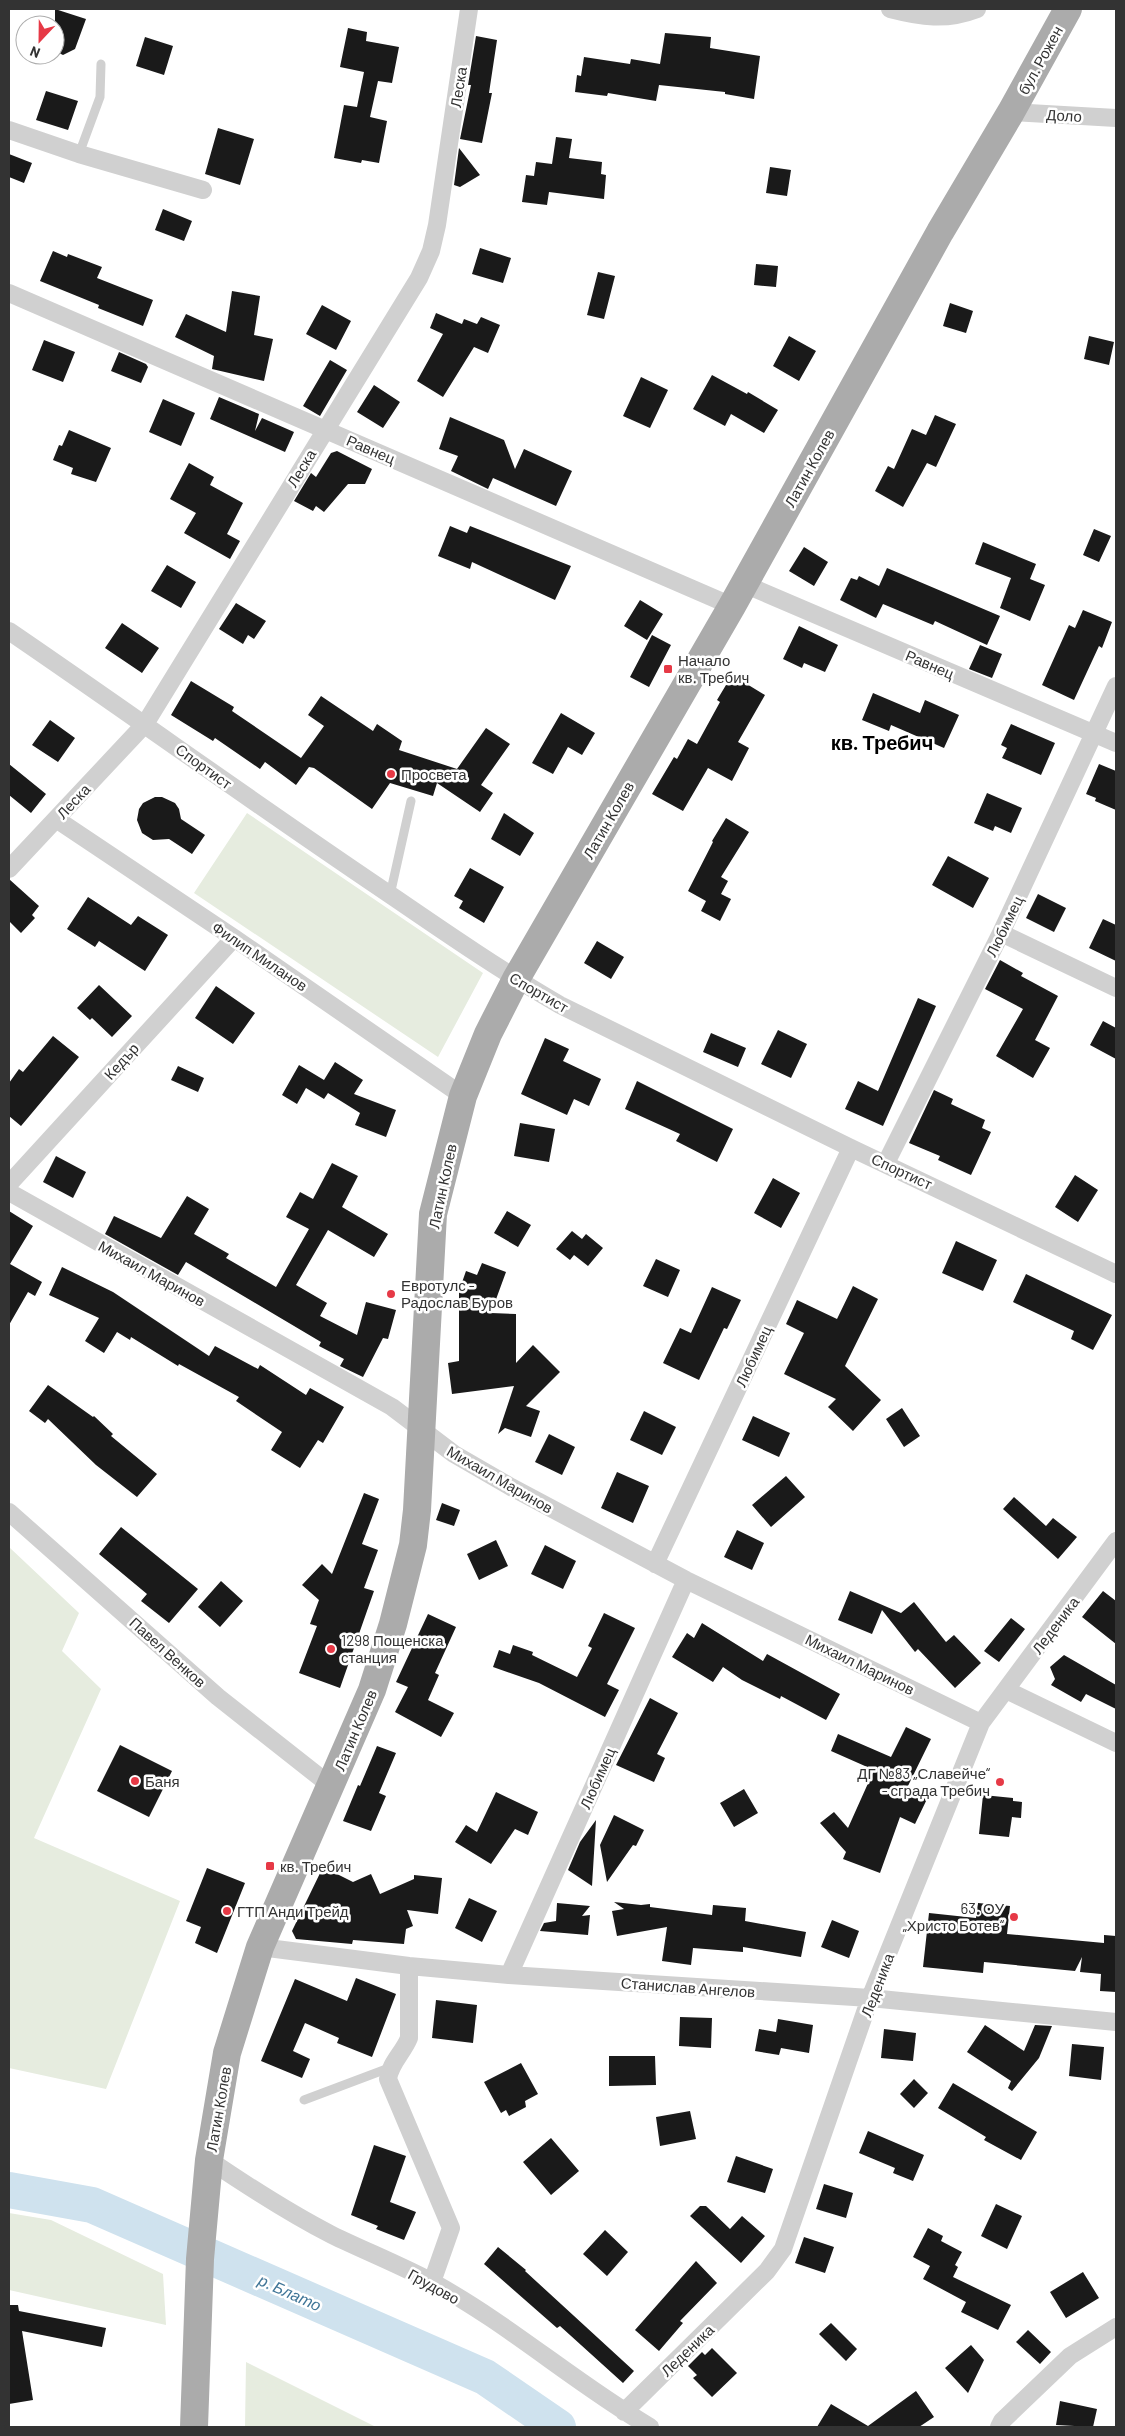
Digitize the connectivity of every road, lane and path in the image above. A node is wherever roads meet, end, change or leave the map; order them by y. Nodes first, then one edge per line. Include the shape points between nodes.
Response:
1 (469, 9) edge
2 (890, 9) edge
3 (977, 9) edge
4 (1068, 9) edge
5 (101, 64) dead end
6 (1011, 112) junction
7 (1116, 118) edge
8 (9, 130) edge
9 (79, 154) junction
10 (203, 190) dead end
11 (9, 293) edge
12 (325, 429) junction
13 (738, 595) junction
14 (9, 631) edge
15 (1116, 686) edge
16 (145, 724) junction
17 (1093, 733) junction
18 (1116, 743) edge
19 (411, 801) dead end
20 (56, 819) junction
21 (9, 869) edge
22 (390, 895) junction
23 (1001, 933) junction
24 (234, 938) junction
25 (516, 979) junction
26 (1116, 988) edge
27 (463, 1096) junction
28 (851, 1148) junction
29 (886, 1163) junction
30 (9, 1184) edge
31 (9, 1192) edge
32 (1116, 1274) edge
33 (423, 1431) junction
34 (9, 1512) edge
35 (1116, 1542) edge
36 (655, 1564) junction
37 (686, 1580) junction
38 (1006, 1690) junction
39 (981, 1723) junction
40 (1116, 1743) edge
41 (331, 1786) junction
42 (260, 1948) junction
43 (409, 1966) junction
44 (509, 1975) junction
45 (870, 1998) junction
46 (1116, 2022) edge
47 (389, 2068) junction
48 (304, 2100) dead end
49 (208, 2166) junction
50 (432, 2282) junction
51 (1116, 2326) edge
52 (624, 2412) junction
53 (194, 2427) edge
54 (650, 2427) edge
55 (999, 2427) edge

1 - 12 street, Леска via 431,251 419,278
2 - 3 street via 923,18 962,15
4 - 6 main road, бул. Рожен
5 - 9 lane via 100,97
6 - 7 street, Доло
6 - 13 main road, Латин Колев via 940,232
8 - 9 street
9 - 10 street
11 - 12 street, Равнец
12 - 13 street, Равнец
12 - 16 street, Леска
13 - 17 street, Равнец
13 - 25 main road, Латин Колев
14 - 16 street, Спортист
15 - 17 street, Любимец
16 - 20 street, Леска
16 - 22 street, Спортист
17 - 18 street, Равнец
17 - 23 street, Любимец
19 - 22 lane
20 - 21 street, Леска
20 - 24 street, Филип Миланов
22 - 25 street, Спортист
23 - 26 street
23 - 29 street, Любимец
24 - 27 street, Филип Миланов
24 - 30 street, Кедър
25 - 27 main road, Латин Колев via 488,1034
25 - 28 street, Спортист via 560,1005
27 - 33 main road, Латин Колев via 433,1214
28 - 29 street, Спортист
28 - 36 street, Любимец
29 - 32 street, Спортист
31 - 33 street, Михаил Маринов via 383,1402
33 - 36 street, Михаил Маринов via 454,1454
33 - 41 main road, Латин Колев via 413,1545 393,1624 372,1690
34 - 41 street, Павел Венков via 218,1697
35 - 38 street, Леденика
36 - 37 street, Михаил Маринов
37 - 39 street, Михаил Маринов
37 - 44 street, Любимец
38 - 39 street, Леденика
38 - 40 street
39 - 45 street, Леденика
41 - 42 main road, Латин Колев
42 - 43 street, Станислав Ангелов
42 - 49 main road, Латин Колев via 227,2053
43 - 44 street, Станислав Ангелов
43 - 47 street via 409,2038 405,2049
44 - 45 street, Станислав Ангелов
45 - 46 street, Станислав Ангелов
45 - 52 street, Леденика via 784,2249 767,2271
47 - 48 lane
47 - 50 street via 388,2079 451,2228
49 - 50 street, Грудово via 300,2217
49 - 53 main road, Латин Колев via 200,2259
50 - 52 street, Грудово via 521,2336
51 - 55 street via 1070,2356
52 - 54 street, Грудово

